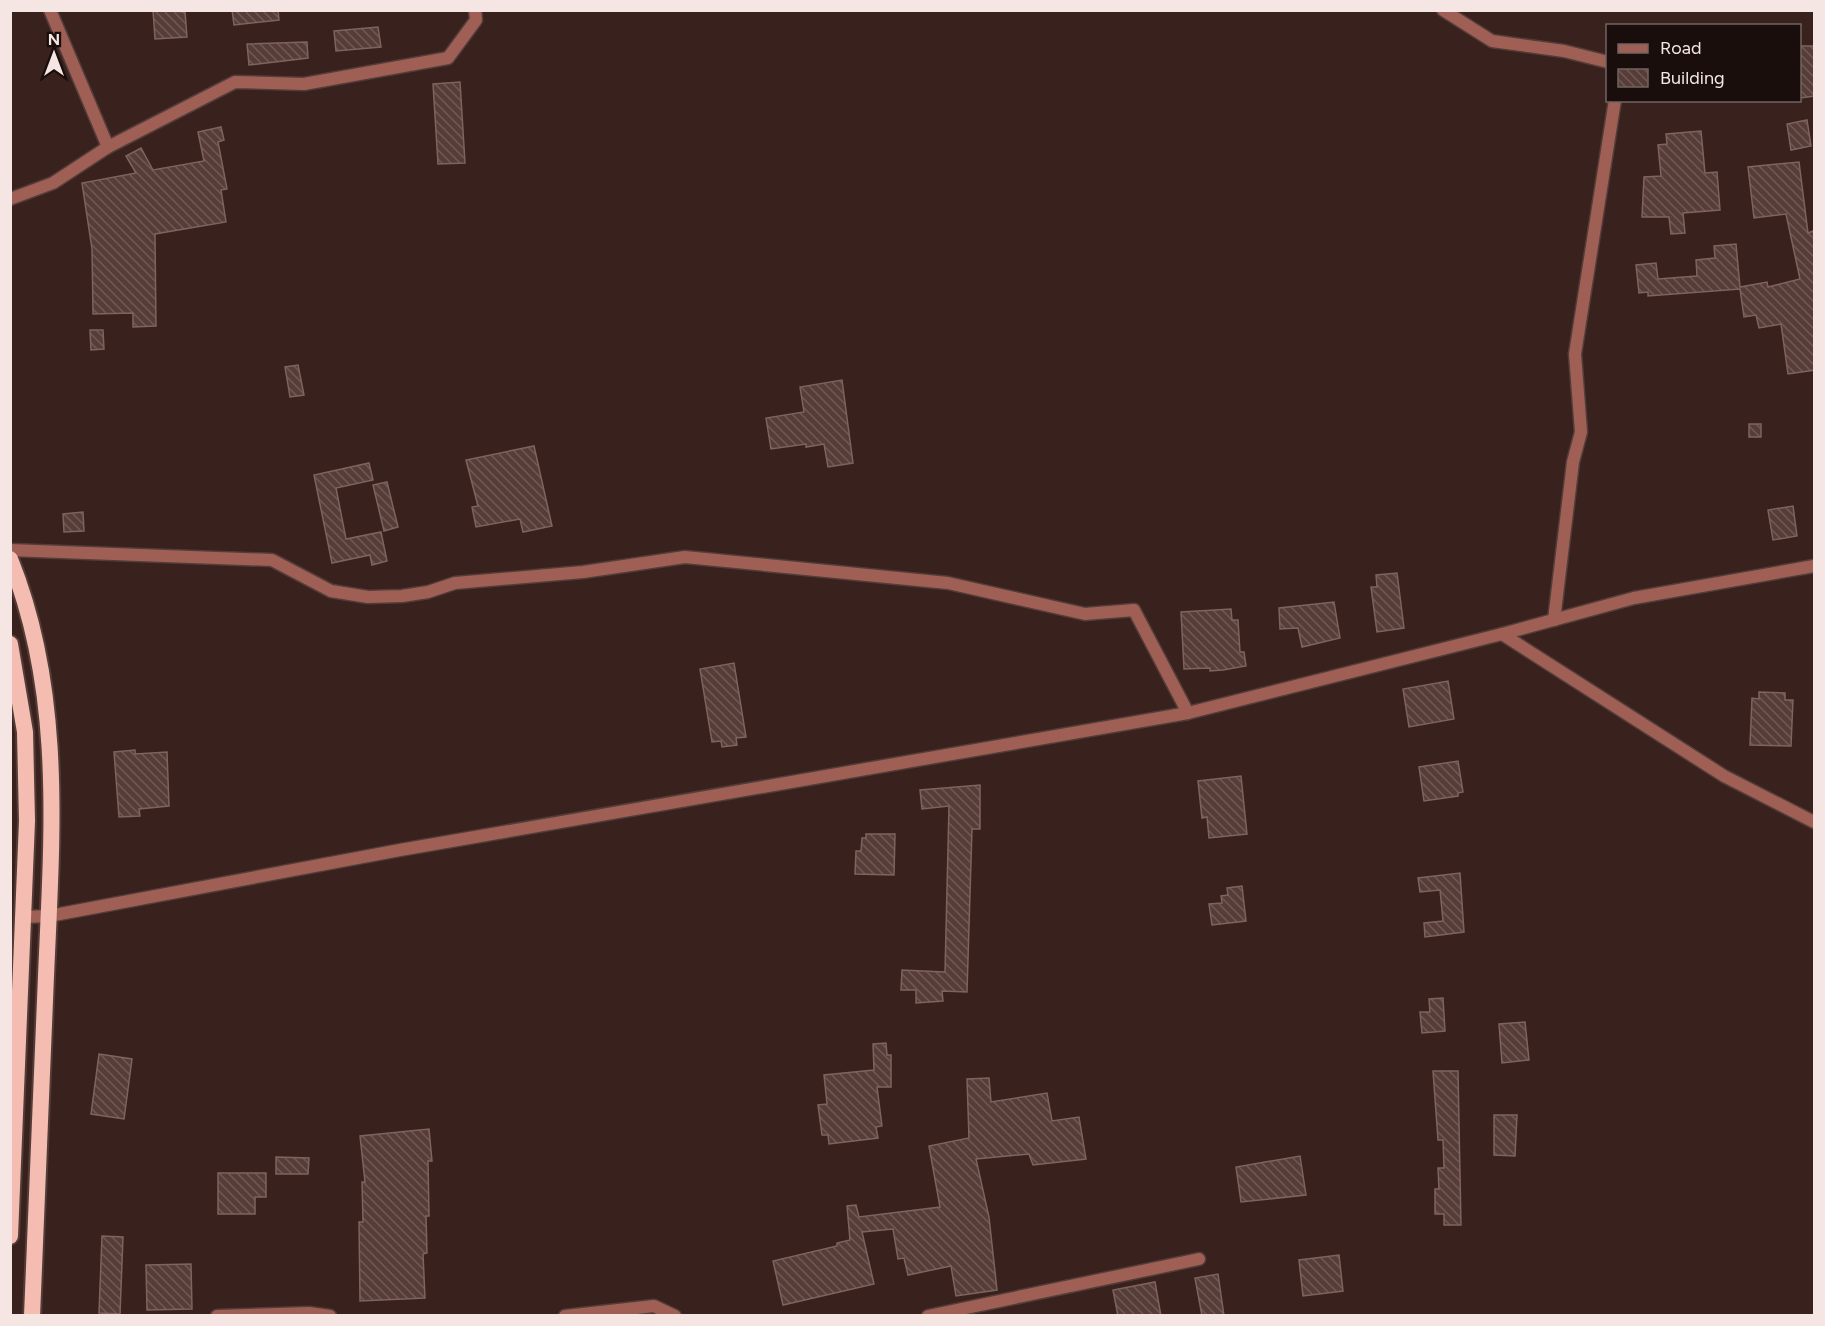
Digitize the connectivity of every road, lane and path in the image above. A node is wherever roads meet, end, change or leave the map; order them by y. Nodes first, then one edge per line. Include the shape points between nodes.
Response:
1 (50, 10) edge
2 (475, 10) edge
3 (1443, 10) edge
4 (1606, 62) edge
5 (1615, 102) edge
6 (108, 147) junction
7 (10, 199) edge
8 (10, 550) edge
9 (10, 560) edge
10 (1815, 566) edge
11 (1554, 620) junction
12 (1502, 634) junction
13 (10, 644) edge
14 (1188, 713) junction
15 (1815, 822) edge
16 (24, 916) junction
17 (49, 916) junction
18 (14, 1059) edge
19 (10, 1236) edge
20 (1198, 1259) dead end
21 (32, 1316) edge
22 (217, 1316) edge
23 (330, 1316) edge
24 (565, 1316) edge
25 (675, 1316) edge
26 (928, 1316) edge

1 - 6 street
2 - 6 street via 477,20 448,58 304,84 235,82
3 - 4 street via 1492,41
5 - 11 street via 1575,354 1581,432 1569,485
6 - 7 street via 53,183
8 - 14 street via 272,560 331,591 368,597 402,596 455,583 583,572 672,557 929,580 1085,614 1134,610
9 - 17 highway via 40,652 47,693 52,784
10 - 11 street via 1634,598
11 - 12 street
12 - 14 street
12 - 15 street via 1724,777
13 - 16 highway via 20,693 27,775
14 - 17 street via 400,849
16 - 17 street
16 - 18 highway
17 - 21 highway
18 - 19 highway
20 - 26 street
22 - 23 street
24 - 25 street via 654,1306

